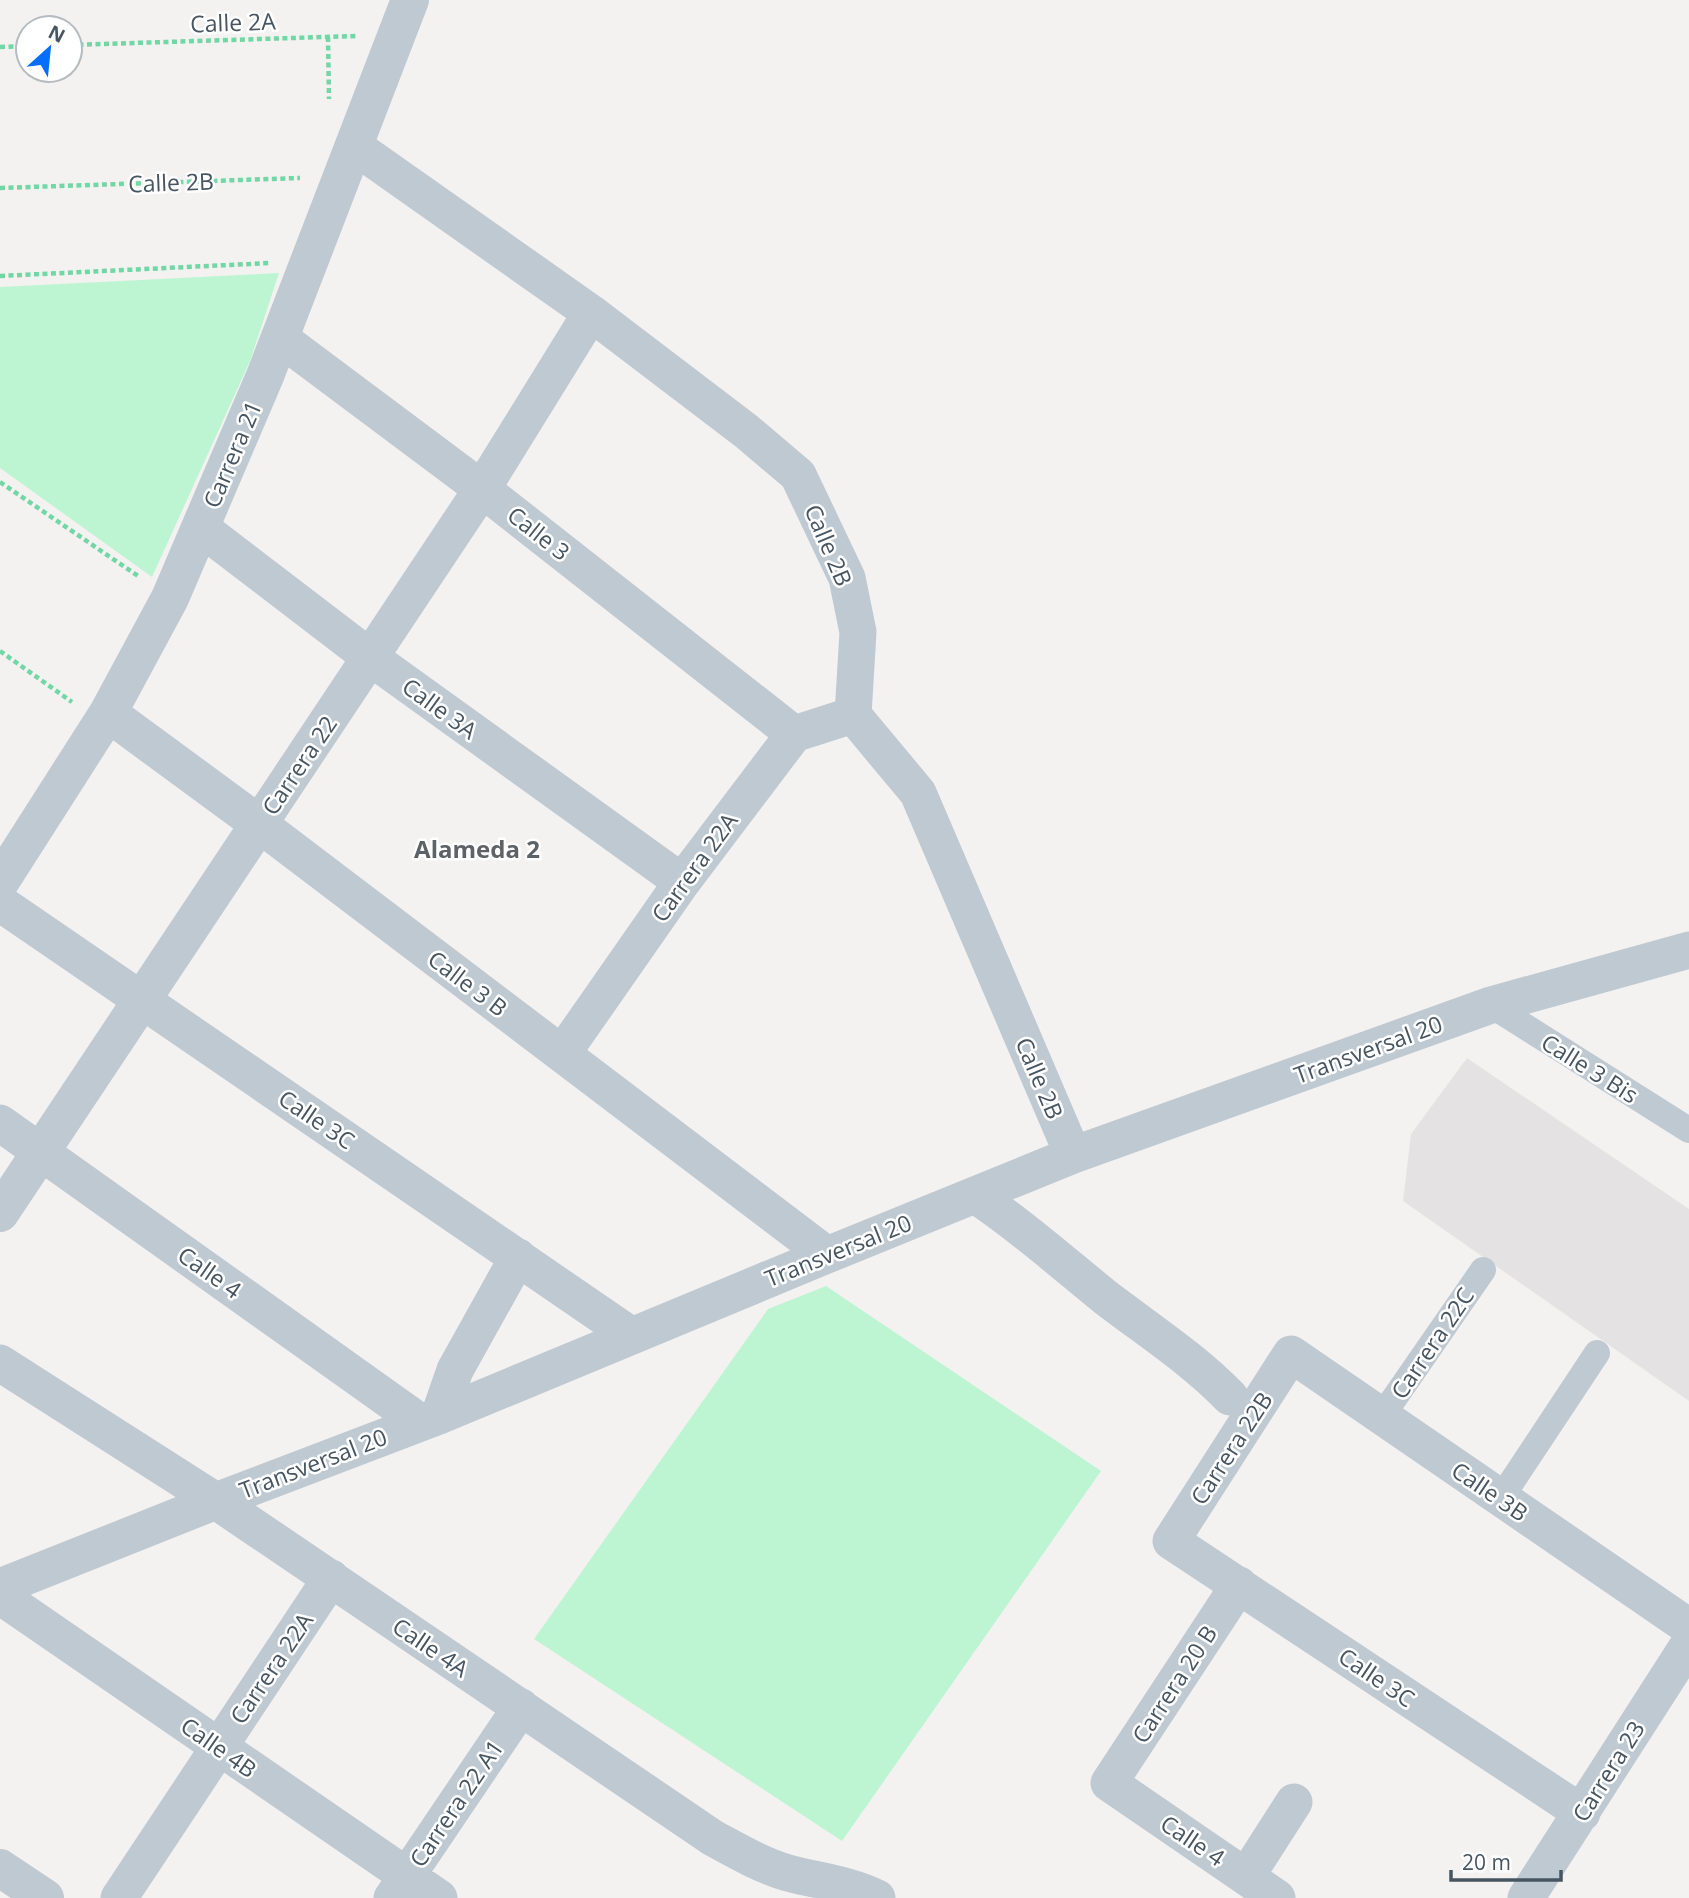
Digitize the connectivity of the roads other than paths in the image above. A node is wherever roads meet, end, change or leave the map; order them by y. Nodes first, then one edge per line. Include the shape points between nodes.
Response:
1 (404, 17) edge
2 (348, 161) junction
3 (592, 313) junction
4 (280, 338) junction
5 (482, 489) junction
6 (201, 528) junction
7 (370, 658) junction
8 (853, 715) junction
9 (105, 718) junction
10 (794, 734) junction
11 (259, 824) junction
12 (5, 864) edge
13 (682, 881) junction
14 (0, 903) edge
15 (1689, 950) edge
16 (143, 999) junction
17 (1491, 1006) junction
18 (562, 1054) junction
19 (1685, 1119) edge
20 (0, 1124) edge
21 (41, 1152) junction
22 (1073, 1155) junction
23 (975, 1195) junction
24 (0, 1213) edge
25 (827, 1255) junction
26 (518, 1257) junction
27 (1483, 1270) dead end
28 (632, 1336) junction
29 (1597, 1353) dead end
30 (1291, 1354) joint
31 (0, 1363) edge
32 (1230, 1397) dead end
33 (1382, 1416) junction
34 (429, 1419) junction
35 (1501, 1498) junction
36 (216, 1501) junction
37 (1171, 1541) joint
38 (331, 1578) junction
39 (1239, 1585) junction
40 (0, 1587) edge
41 (0, 1596) edge
42 (1689, 1627) edge
43 (1689, 1644) edge
44 (521, 1707) junction
45 (218, 1747) junction
46 (1109, 1783) joint
47 (1294, 1802) dead end
48 (1582, 1813) junction
49 (0, 1868) edge
50 (1247, 1877) junction
51 (399, 1887) edge
52 (854, 1894) edge
53 (45, 1898) edge
54 (119, 1898) edge
55 (439, 1898) edge
56 (1277, 1898) edge
57 (1526, 1898) edge

1 - 2 street, Carrera 21
2 - 3 street, Calle 2B
2 - 4 street, Carrera 21
3 - 5 street, Carrera 22
3 - 8 street, Calle 2B via 798,475 847,578 858,632
4 - 5 street, Calle 3
4 - 6 street, Carrera 21
5 - 7 street, Carrera 22
5 - 10 street, Calle 3
6 - 7 street, Calle 3A
6 - 9 street, Carrera 21 via 170,598
7 - 11 street, Carrera 22
7 - 13 street, Calle 3A
8 - 10 street
8 - 22 street, Calle 2B via 918,793
9 - 11 street, Calle 3 B
9 - 12 street, Carrera 21
10 - 13 street, Carrera 22A
11 - 16 street, Carrera 22
11 - 18 street, Calle 3 B
13 - 18 street, Carrera 22A
14 - 16 street, Calle 3C
15 - 17 street, Transversal 20
16 - 21 street, Carrera 22
16 - 26 street, Calle 3C
17 - 19 street, Calle 3 Bis
17 - 22 street, Transversal 20
18 - 25 street, Calle 3 B
20 - 21 street, Calle 4
21 - 24 street, Carrera 22
21 - 34 street, Calle 4
22 - 23 street, Transversal 20
23 - 25 street, Transversal 20
23 - 32 street via 1192,1361
25 - 28 street, Transversal 20
26 - 28 street, Calle 3C
26 - 34 street
27 - 33 street, Carrera 22C
28 - 34 street, Transversal 20
29 - 35 street
30 - 33 street, Calle 3B
30 - 37 street, Carrera 22B
31 - 36 street, Calle 4A
33 - 35 street, Calle 3B
34 - 36 street, Transversal 20
35 - 42 street, Calle 3B
36 - 38 street, Calle 4A
36 - 40 street, Transversal 20
37 - 39 street, Calle 3C
38 - 44 street, Calle 4A
38 - 45 street, Carrera 22A
39 - 46 street, Carrera 20 B
39 - 48 street, Calle 3C
41 - 45 street, Calle 4B
43 - 48 street, Carrera 23
44 - 51 street, Carrera 22 A1
44 - 52 street, Calle 4A via 713,1838 785,1872
45 - 51 street, Calle 4B
45 - 54 street, Carrera 22A
46 - 50 street, Calle 4
47 - 50 street
48 - 57 street, Carrera 23
49 - 53 street
50 - 56 street, Calle 4
51 - 55 street, Calle 4B

